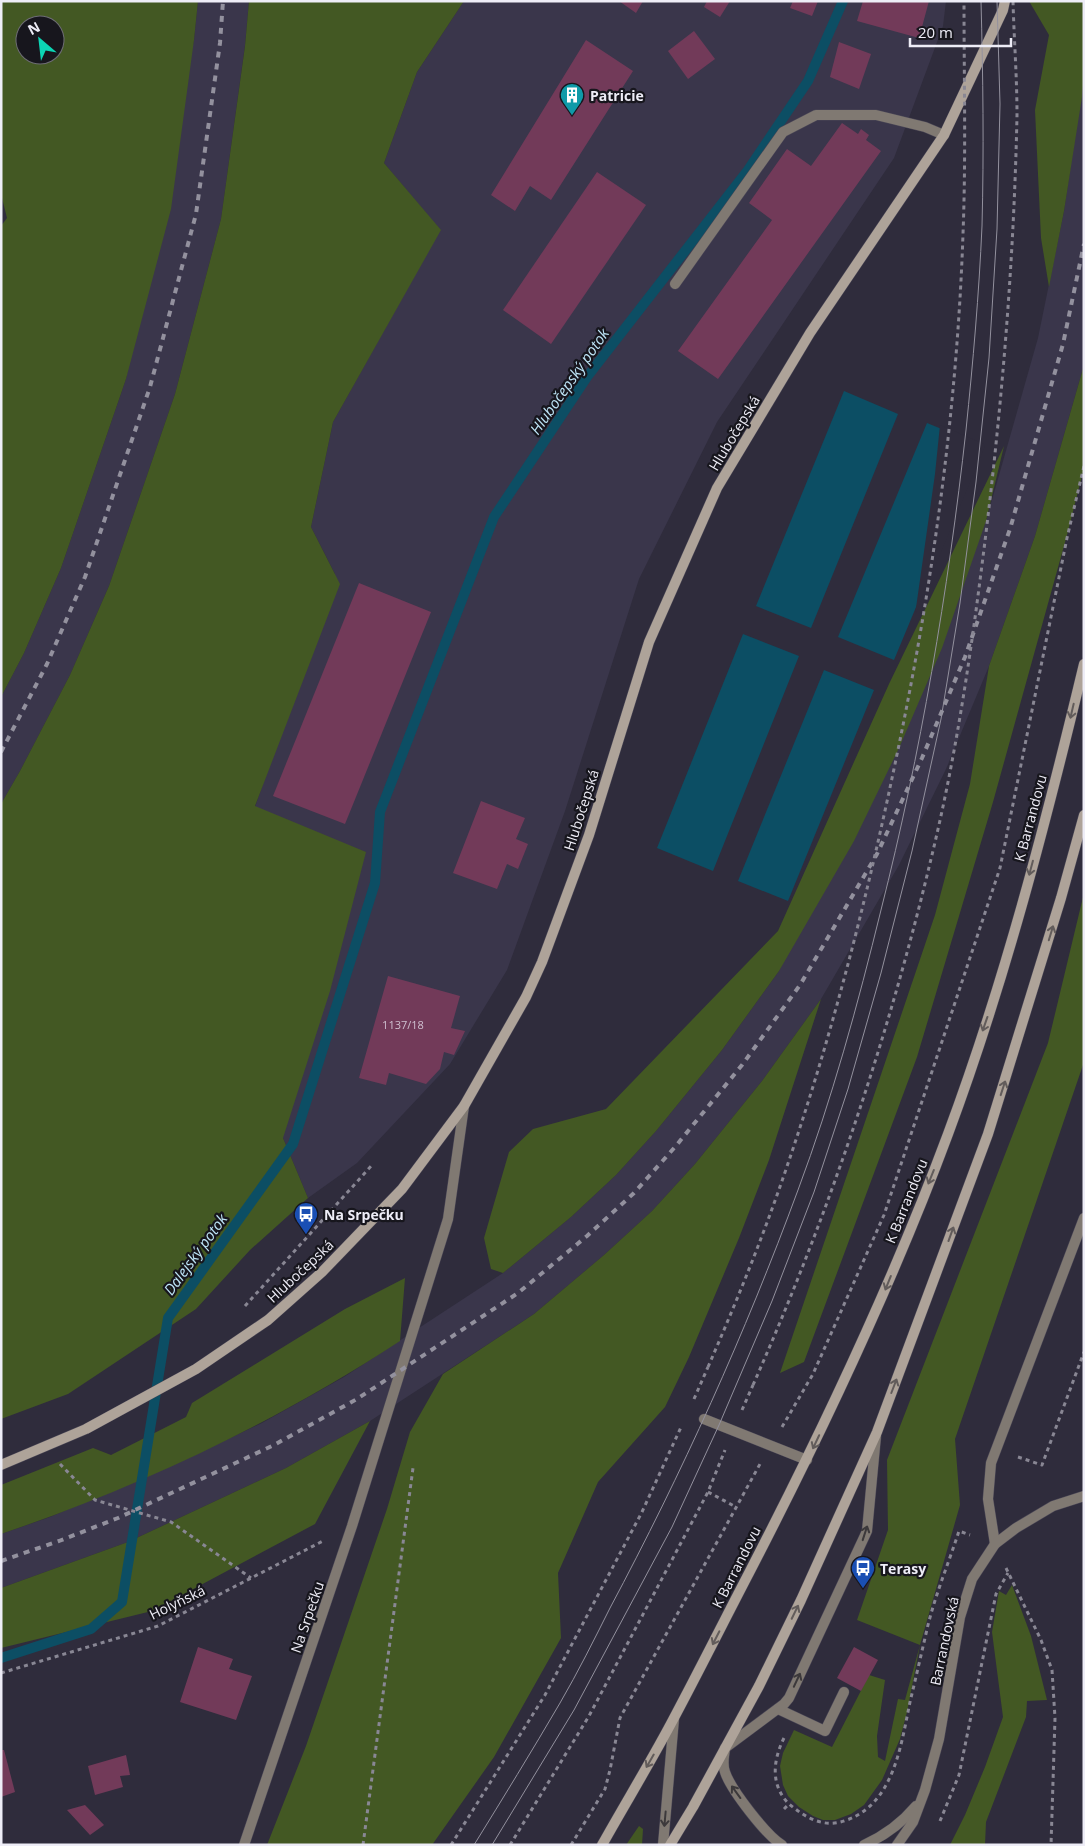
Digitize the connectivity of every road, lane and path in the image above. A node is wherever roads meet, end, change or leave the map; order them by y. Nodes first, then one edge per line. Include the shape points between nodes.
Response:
1 (964, 1) edge
2 (1005, 1) edge
3 (1013, 1) edge
4 (944, 135) junction
5 (676, 284) dead end
6 (1084, 466) edge
7 (1084, 664) edge
8 (1084, 815) edge
9 (464, 1106) junction
10 (373, 1164) dead end
11 (1084, 1218) edge
12 (238, 1312) dead end
13 (1084, 1352) edge
14 (753, 1385) dead end
15 (692, 1405) dead end
16 (704, 1420) dead end
17 (683, 1423) dead end
18 (877, 1432) junction
19 (771, 1445) junction
20 (44, 1448) junction
21 (807, 1460) junction
22 (1016, 1464) dead end
23 (1, 1465) edge
24 (413, 1468) dead end
25 (1084, 1496) edge
26 (736, 1507) junction
27 (352, 1526) junction
28 (996, 1544) junction
29 (251, 1578) junction
30 (1, 1673) edge
31 (844, 1692) dead end
32 (778, 1709) junction
33 (794, 1717) junction
34 (674, 1718) junction
35 (725, 1748) junction
36 (925, 1790) junction
37 (789, 1804) junction
38 (784, 1809) dead end
39 (938, 1826) dead end
40 (244, 1845) edge
41 (363, 1845) edge
42 (452, 1845) edge
43 (510, 1845) edge
44 (571, 1845) edge
45 (602, 1845) edge
46 (663, 1845) edge
47 (670, 1845) edge
48 (782, 1845) edge
49 (864, 1845) edge
50 (897, 1845) edge
51 (1051, 1845) edge

1 - 15 path, bridge via 963,233 955,354 927,598 906,716 879,842 815,1078 783,1178 741,1290
2 - 4 main road, Hlubočepská
3 - 14 path, bridge via 1017,112 1005,360 991,497 959,726 932,857 900,978 830,1194 791,1299
4 - 5 street via 876,115 816,115 783,132
4 - 9 main road, Hlubočepská via 810,333 717,488 648,642 589,835 542,962 526,997
6 - 19 path via 1000,868 884,1215 813,1374
7 -> 21 main road, K Barrandovu via 1000,977 949,1132 876,1312
18 -> 8 main road via 988,1134
9 - 20 main road, Hlubočepská via 402,1189 322,1272 268,1320 196,1369 86,1430
9 - 27 street, Na Srpečku via 448,1219
10 - 12 path
11 - 28 street via 991,1463 988,1499
13 - 22 path via 1042,1465 1018,1456
16 - 19 street
17 - 42 path via 642,1512 545,1695
32 -> 18 street via 789,1698 867,1531
35 -> 18 main road via 801,1600
19 - 21 street
19 - 26 path
20 - 23 main road, Hlubočepská
20 - 29 path via 95,1500 171,1522
21 -> 34 main road, K Barrandovu
24 - 41 path
25 - 28 street, Barrandovská via 1053,1506
26 - 43 path via 708,1492 589,1716
26 - 44 path via 620,1718 605,1788
27 - 29 path, Holyňská
27 - 40 street, Na Srpečku
28 - 36 street, Barrandovská via 972,1579 960,1617 939,1740
28 - 37 path via 959,1531 929,1622 897,1759 882,1793 864,1812 841,1823 826,1824 809,1819
29 - 30 path, Holyňská via 158,1626
31 - 33 street via 825,1731
32 - 33 street
32 - 35 street
33 - 37 path via 779,1748 775,1765 777,1784
34 -> 45 main road, K Barrandovu
34 -> 46 street, K Barrandovu
35 - 47 main road
48 -> 35 street via 764,1830 729,1782 723,1762
36 - 49 street, Barrandovská via 906,1818
36 - 50 street, Barrandovská via 913,1822
37 - 38 path
39 - 51 path via 959,1775 996,1594 1008,1572 1052,1670 1055,1718

